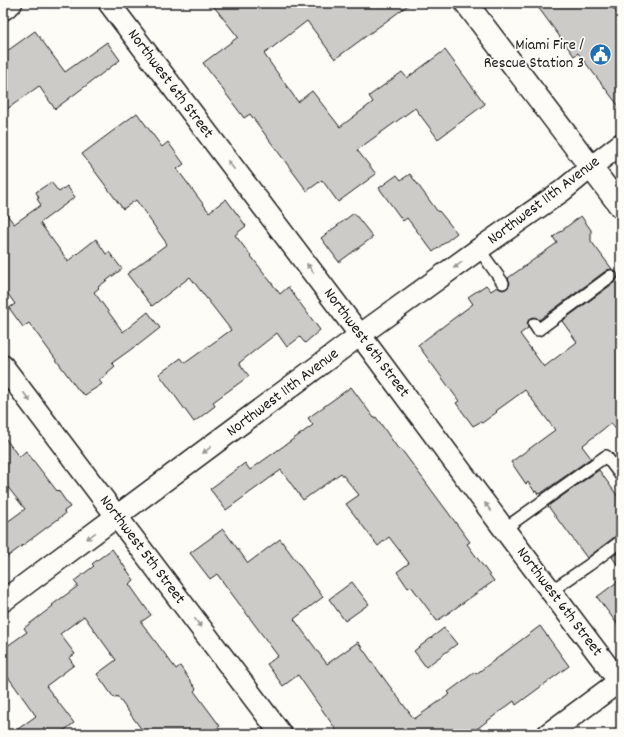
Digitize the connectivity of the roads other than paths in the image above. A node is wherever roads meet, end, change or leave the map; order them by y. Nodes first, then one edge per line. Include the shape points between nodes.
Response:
1 (11, 3) edge
2 (109, 3) edge
3 (466, 3) edge
4 (3, 9) edge
5 (621, 144) edge
6 (591, 167) junction
7 (621, 206) edge
8 (479, 249) junction
9 (612, 276) dead end
10 (503, 283) dead end
11 (534, 324) dead end
12 (360, 335) junction
13 (4, 370) edge
14 (621, 476) edge
15 (117, 516) junction
16 (504, 529) junction
17 (621, 541) edge
18 (551, 591) junction
19 (3, 601) edge
20 (620, 682) edge
21 (281, 734) edge
22 (548, 734) edge

1 - 4 main road
12 -> 2 street, Northwest 6th Street
3 - 6 main road
5 - 6 street, Northwest 11th Avenue
6 - 7 main road
6 - 8 street, Northwest 11th Avenue via 562,191
8 - 10 lane
8 -> 12 street, Northwest 11th Avenue
9 - 11 lane via 538,330
12 -> 15 street, Northwest 11th Avenue
16 -> 12 street, Northwest 6th Street
13 -> 15 street, Northwest 5th Street
14 - 16 lane via 606,456
15 -> 19 street, Northwest 11th Avenue
15 -> 21 street, Northwest 5th Street
16 - 18 street, Northwest 6th Street
17 - 18 lane
18 - 20 street, Northwest 6th Street
20 - 22 street

